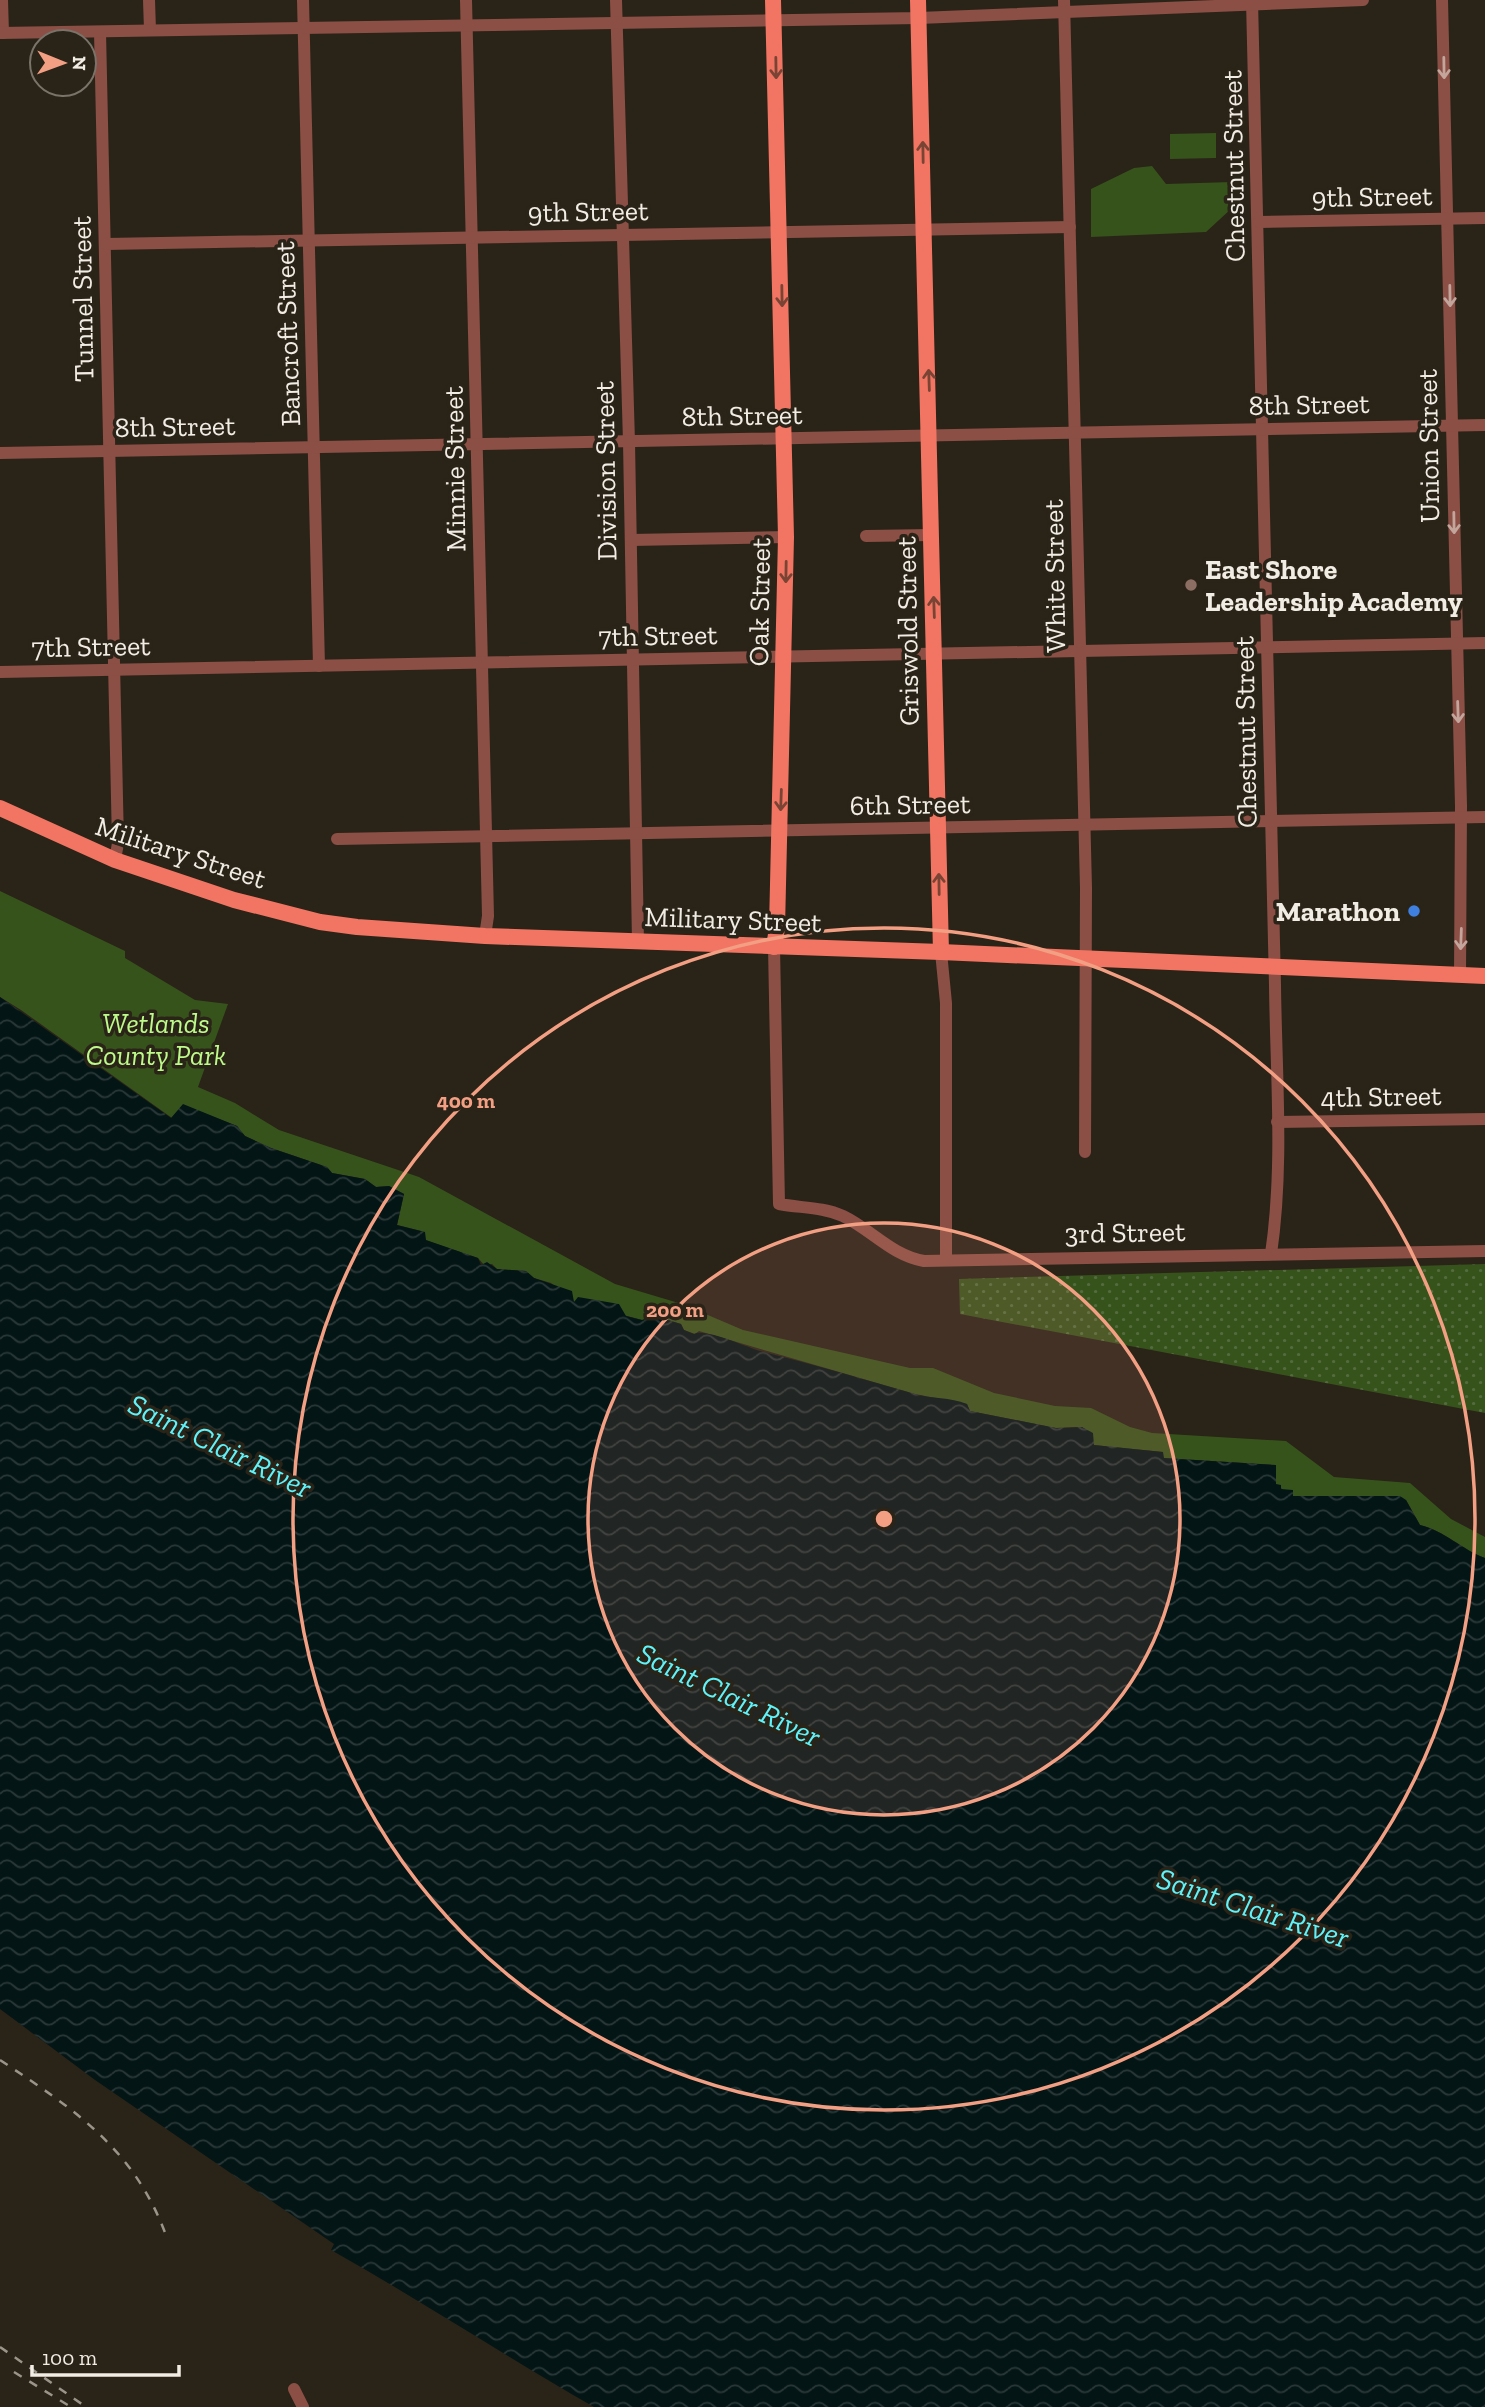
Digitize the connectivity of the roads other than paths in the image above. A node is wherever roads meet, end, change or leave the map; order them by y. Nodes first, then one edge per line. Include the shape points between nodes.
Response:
1 (2, 0) edge
2 (149, 0) edge
3 (303, 0) edge
4 (466, 0) edge
5 (616, 0) edge
6 (773, 0) edge
7 (918, 0) edge
8 (1363, 0) edge
9 (1442, 0) edge
10 (1252, 2) edge
11 (1064, 6) edge
12 (919, 18) junction
13 (775, 19) junction
14 (617, 21) junction
15 (468, 24) junction
16 (304, 27) junction
17 (150, 30) junction
18 (100, 32) junction
19 (1, 33) edge
20 (1485, 218) edge
21 (1448, 219) junction
22 (1259, 222) junction
23 (1070, 227) junction
24 (924, 230) junction
25 (780, 232) junction
26 (623, 235) junction
27 (473, 238) junction
28 (309, 242) junction
29 (106, 244) junction
30 (1485, 425) edge
31 (1452, 426) junction
32 (1264, 429) junction
33 (1076, 433) junction
34 (930, 436) junction
35 (785, 439) junction
36 (629, 442) junction
37 (478, 445) junction
38 (315, 448) junction
39 (110, 452) junction
40 (0, 453) edge
41 (931, 535) junction
42 (866, 536) dead end
43 (786, 537) junction
44 (631, 540) junction
45 (1485, 643) edge
46 (1457, 644) junction
47 (1268, 648) junction
48 (1081, 651) junction
49 (935, 655) junction
50 (785, 657) junction
51 (633, 660) junction
52 (482, 663) junction
53 (319, 666) junction
54 (115, 670) junction
55 (0, 672) edge
56 (0, 808) edge
57 (1485, 817) edge
58 (1460, 818) junction
59 (1272, 823) junction
60 (1084, 826) junction
61 (938, 828) junction
62 (780, 831) junction
63 (637, 835) junction
64 (486, 837) junction
65 (337, 839) dead end
66 (115, 860) junction
67 (485, 936) junction
68 (638, 942) junction
69 (774, 947) junction
70 (941, 952) junction
71 (1086, 959) junction
72 (1275, 966) junction
73 (1460, 975) junction
74 (1485, 976) edge
75 (1485, 1119) edge
76 (1277, 1122) junction
77 (1086, 1152) dead end
78 (779, 1204) joint
79 (1485, 1251) edge
80 (1271, 1254) junction
81 (946, 1260) junction
82 (294, 2389) dead end
83 (303, 2407) edge

1 - 19 street
2 - 17 street
3 - 16 street, Bancroft Street
4 - 15 street, Minnie Street
5 - 14 street, Division Street
6 - 13 main road, Oak Street
7 - 12 main road, Griswold Street
8 - 10 street
9 -> 21 street, Union Street
10 - 11 street
10 - 22 street, Chestnut Street
11 - 12 street
11 - 23 street, White Street
12 - 13 street
24 -> 12 main road, Griswold Street
13 - 14 street
13 -> 25 main road, Oak Street
14 - 15 street
14 - 26 street, Division Street
15 - 16 street
15 - 27 street, Minnie Street
16 - 17 street
16 - 28 street, Bancroft Street
17 - 18 street
18 - 19 street
18 - 29 street, Tunnel Street
20 - 21 street, 9th Street
21 - 22 street, 9th Street
21 -> 31 street, Union Street
22 - 32 street, Chestnut Street
23 - 24 street, 9th Street
23 - 33 street, White Street
24 - 25 street, 9th Street
34 -> 24 main road, Griswold Street
25 - 26 street, 9th Street
25 -> 35 main road, Oak Street
26 - 27 street, 9th Street
26 - 36 street, Division Street
27 - 28 street, 9th Street
27 - 37 street, Minnie Street
28 - 29 street, 9th Street
28 - 38 street, Bancroft Street
29 - 39 street, Tunnel Street
30 - 31 street, 8th Street
31 - 32 street, 8th Street
31 -> 46 street, Union Street
32 - 33 street, 8th Street
32 - 47 street, Chestnut Street
33 - 34 street, 8th Street
33 - 48 street, White Street
34 - 35 street, 8th Street
34 - 41 main road, Griswold Street
35 - 36 street, 8th Street
35 - 43 main road, Oak Street
36 - 37 street, 8th Street
36 - 44 street, Division Street
37 - 38 street, 8th Street
37 - 52 street, Minnie Street
38 - 39 street, 8th Street
38 - 53 street, Bancroft Street
39 - 40 street, 8th Street
39 - 54 street, Tunnel Street
41 - 42 street
49 -> 41 main road, Griswold Street
43 - 44 street
43 -> 50 main road, Oak Street
44 - 51 street, Division Street
45 - 46 street, 7th Street
46 - 47 street, 7th Street
46 -> 58 street, Union Street
47 - 48 street, 7th Street
47 - 59 street, Chestnut Street
48 - 49 street, 7th Street
48 - 60 street, White Street
49 - 50 street, 7th Street
49 - 61 main road, Griswold Street
50 - 51 street, 7th Street
50 -> 62 main road, Oak Street
51 - 52 street, 7th Street
51 - 63 street, Division Street
52 - 53 street, 7th Street
52 - 64 street, Minnie Street
53 - 54 street, 7th Street
54 - 55 street, 7th Street
54 - 66 street, Tunnel Street
56 - 66 main road, Military Street
57 - 58 street, 6th Street
58 - 59 street, 6th Street
58 -> 73 street, Union Street
59 - 60 street, 6th Street
59 - 72 street, Chestnut Street
60 - 61 street, 6th Street
60 - 71 street, White Street
61 - 62 street, 6th Street
70 -> 61 main road, Griswold Street
62 - 63 street, 6th Street
62 - 69 main road, Oak Street
63 - 64 street, 6th Street
63 - 68 street, Division Street
64 - 65 street, 6th Street
64 - 67 street, Minnie Street
66 - 67 main road, Military Street via 234,900 320,922
67 - 68 main road, Military Street
68 - 69 main road, Military Street
69 - 70 main road, Military Street
69 - 78 street, Oak Street
70 - 71 main road, Military Street
70 - 81 street, Griswold Street via 946,1003
71 - 72 main road, Military Street
71 - 77 street, White Street
72 - 73 main road, Military Street
72 - 76 street, Chestnut Street
73 - 74 main road, Military Street
75 - 76 street, 4th Street
76 - 80 street, Chestnut Street
78 - 81 street, 3rd Street via 846,1217 908,1258
79 - 80 street, 3rd Street
80 - 81 street, 3rd Street
82 - 83 street

